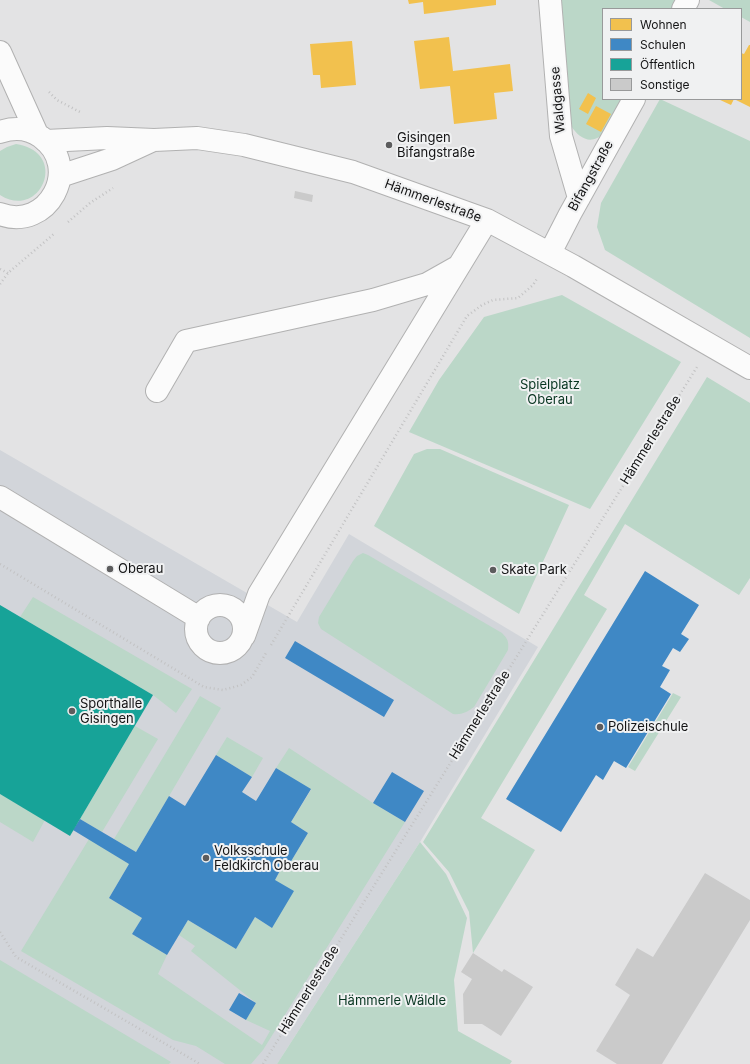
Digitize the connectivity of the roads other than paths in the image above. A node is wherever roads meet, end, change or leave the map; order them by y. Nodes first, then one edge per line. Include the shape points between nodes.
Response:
1 (550, 0) edge
2 (0, 52) edge
3 (633, 100) edge
4 (0, 132) edge
5 (42, 137) junction
6 (154, 140) junction
7 (60, 176) junction
8 (579, 198) junction
9 (8, 216) edge
10 (488, 220) junction
11 (0, 233) edge
12 (550, 253) junction
13 (460, 265) junction
14 (750, 368) edge
15 (157, 391) dead end
16 (0, 497) edge
17 (259, 594) junction
18 (226, 605) junction
19 (199, 618) junction
20 (244, 636) junction

1 - 8 street, Waldgasse via 561,136
2 - 5 street
3 - 8 street, Bifangstraße
4 - 5 street, Hämmerlestraße via 16,128
5 - 6 street, Hämmerlestraße
5 - 7 street via 58,157
6 - 7 street, Hämmerlestraße via 112,159
6 - 10 street, Hämmerlestraße via 197,138 244,145 353,172
7 - 9 street via 53,197 45,206 26,216
8 - 12 street, Bifangstraße
9 - 11 street
10 - 12 street, Hämmerlestraße
10 - 13 street
12 - 14 street, Hämmerlestraße
13 - 15 street via 427,284 373,300 186,341
13 - 17 street
16 - 19 street
17 - 18 street via 245,605
17 - 20 street
18 - 19 street via 210,606
18 - 20 street via 233,608 243,620
19 - 20 street via 196,633 199,640 211,651 219,653 234,649

